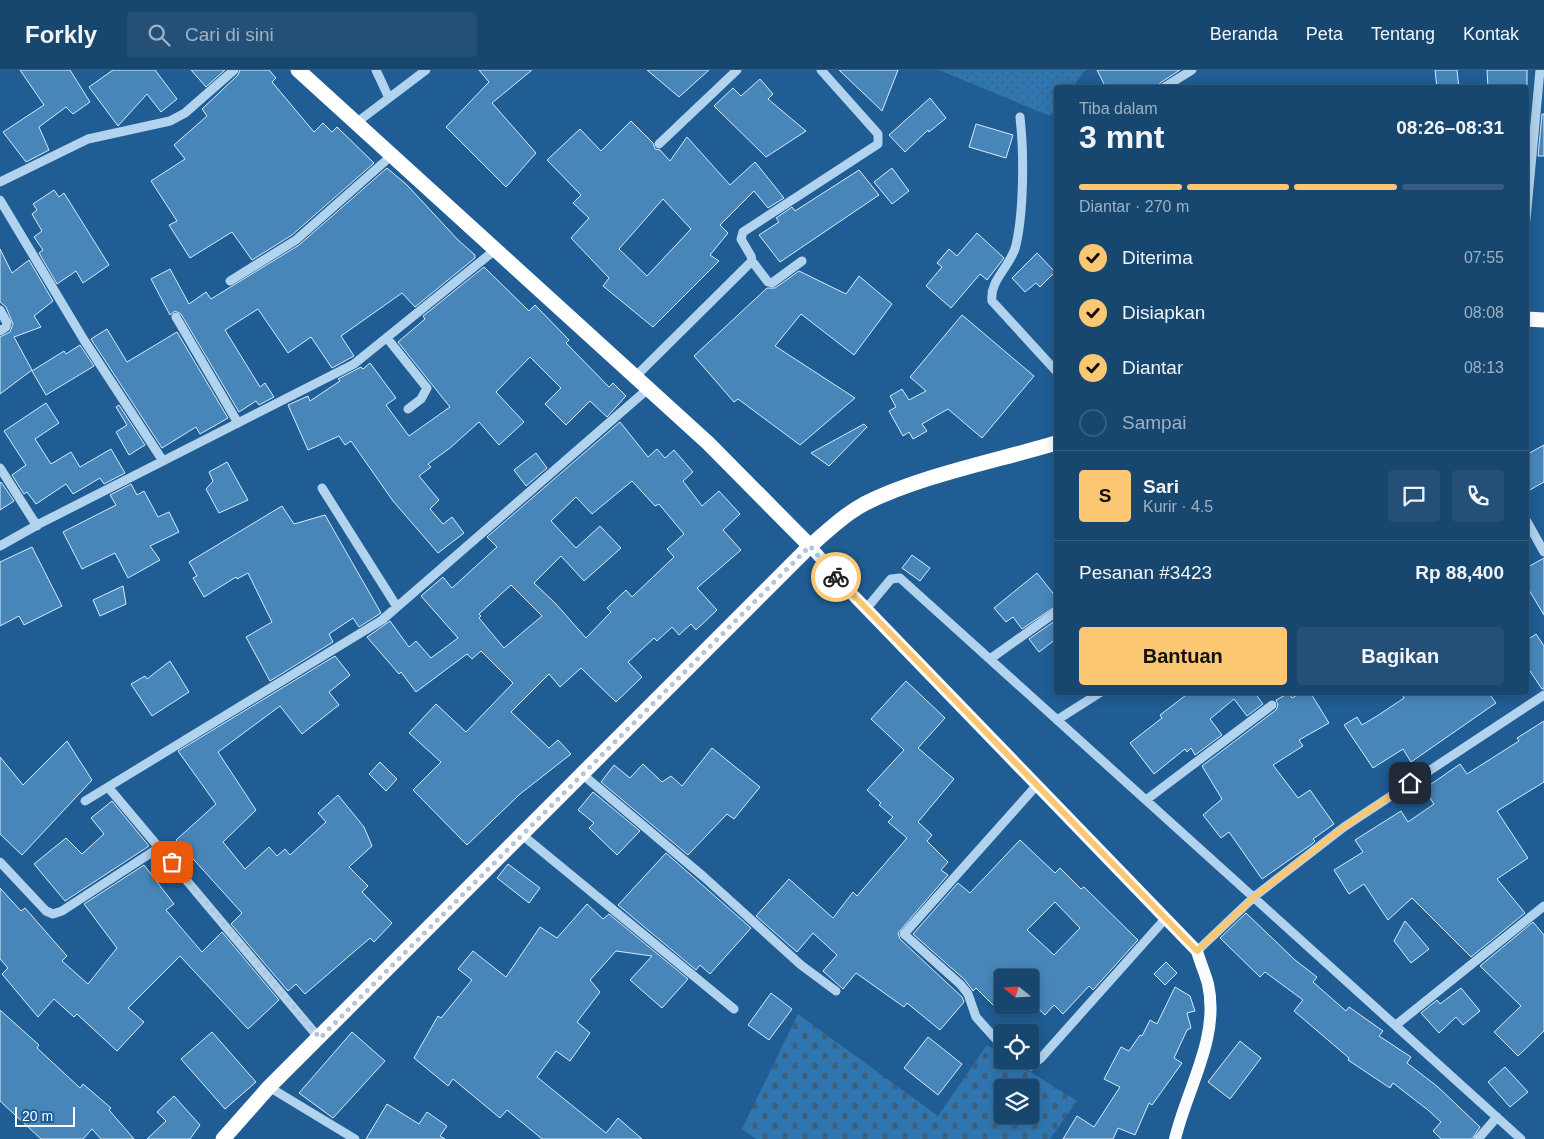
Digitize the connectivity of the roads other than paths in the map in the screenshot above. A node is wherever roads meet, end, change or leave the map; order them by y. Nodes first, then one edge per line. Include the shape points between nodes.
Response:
1 (234, 70) edge
2 (298, 70) edge
3 (376, 70) edge
4 (426, 70) edge
5 (737, 70) edge
6 (820, 70) edge
7 (1192, 70) edge
8 (1540, 70) edge
9 (1168, 85) edge
10 (389, 98) junction
11 (1020, 117) dead end
12 (356, 123) junction
13 (1531, 123) edge
14 (659, 144) dead end
15 (391, 156) junction
16 (1529, 161) edge
17 (0, 182) edge
18 (0, 200) edge
19 (495, 250) junction
20 (752, 261) junction
21 (802, 261) dead end
22 (230, 281) dead end
23 (0, 310) edge
24 (176, 317) dead end
25 (1529, 319) edge
26 (1544, 320) edge
27 (0, 331) edge
28 (387, 338) junction
29 (1054, 369) edge
30 (635, 377) junction
31 (648, 388) junction
32 (408, 409) dead end
33 (238, 423) junction
34 (1054, 444) edge
35 (163, 461) junction
36 (0, 468) edge
37 (322, 488) dead end
38 (1529, 525) edge
39 (37, 526) junction
40 (0, 546) edge
41 (810, 546) junction
42 (1544, 552) edge
43 (397, 607) junction
44 (866, 609) junction
45 (1054, 613) edge
46 (990, 659) junction
47 (1096, 695) edge
48 (1544, 695) edge
49 (1272, 705) dead end
50 (1057, 720) junction
51 (582, 774) junction
52 (1036, 786) junction
53 (108, 787) junction
54 (1146, 800) junction
55 (85, 801) dead end
56 (522, 834) junction
57 (160, 847) junction
58 (0, 862) edge
59 (1255, 896) junction
60 (1544, 906) edge
61 (1165, 919) junction
62 (1197, 951) junction
63 (836, 991) dead end
64 (734, 1009) dead end
65 (1396, 1025) junction
66 (994, 1037) edge
67 (320, 1038) junction
68 (1039, 1060) edge
69 (269, 1087) junction
70 (1497, 1116) junction
71 (223, 1139) edge
72 (355, 1139) edge
73 (1174, 1139) edge
74 (1478, 1139) edge
75 (1521, 1139) edge

1 - 17 street via 185,113 170,121 88,139
2 - 12 highway
3 - 10 street
4 - 10 street
5 - 14 street
6 - 20 street via 878,134 878,144 743,232 741,239
7 - 9 street
8 - 13 street
10 - 12 street
11 - 29 street via 1023,144 1018,230 1014,252 992,289 992,301
12 - 15 highway
13 - 16 street
15 - 19 highway
15 - 22 street via 296,240
18 - 35 street via 84,340
19 - 28 street
19 - 30 highway
20 - 21 street via 772,283
20 - 30 street
23 - 27 street via 7,323
24 - 33 street
25 - 26 highway
28 - 32 street via 427,388 421,399
28 - 33 street via 354,364
30 - 31 highway
31 - 41 highway via 708,443
31 - 43 street
33 - 35 street
34 - 41 highway via 906,487 863,505 834,524
35 - 39 street
36 - 39 street
37 - 43 street
38 - 42 street
39 - 40 street
41 - 44 main road
41 - 51 highway
43 - 53 street via 382,620
44 - 46 street via 892,579 900,578
44 - 52 main road
45 - 46 street
46 - 50 street
47 - 50 street
48 - 59 street via 1344,827
49 - 54 street
50 - 54 street
51 - 56 highway
51 - 63 street via 704,877 801,965
52 - 61 main road
52 - 66 street via 904,934 961,985 968,994 976,1017
53 - 55 street
53 - 57 street
54 - 59 street
56 - 64 street
56 - 67 highway
57 - 58 street via 53,914 38,904
57 - 67 street
59 - 62 street
59 - 65 street
60 - 65 street
61 - 62 main road
61 - 68 street
62 - 73 main road via 1208,984 1210,1021 1202,1062
65 - 70 street
67 - 69 highway
69 - 71 highway
69 - 72 street
70 - 74 street
70 - 75 street

